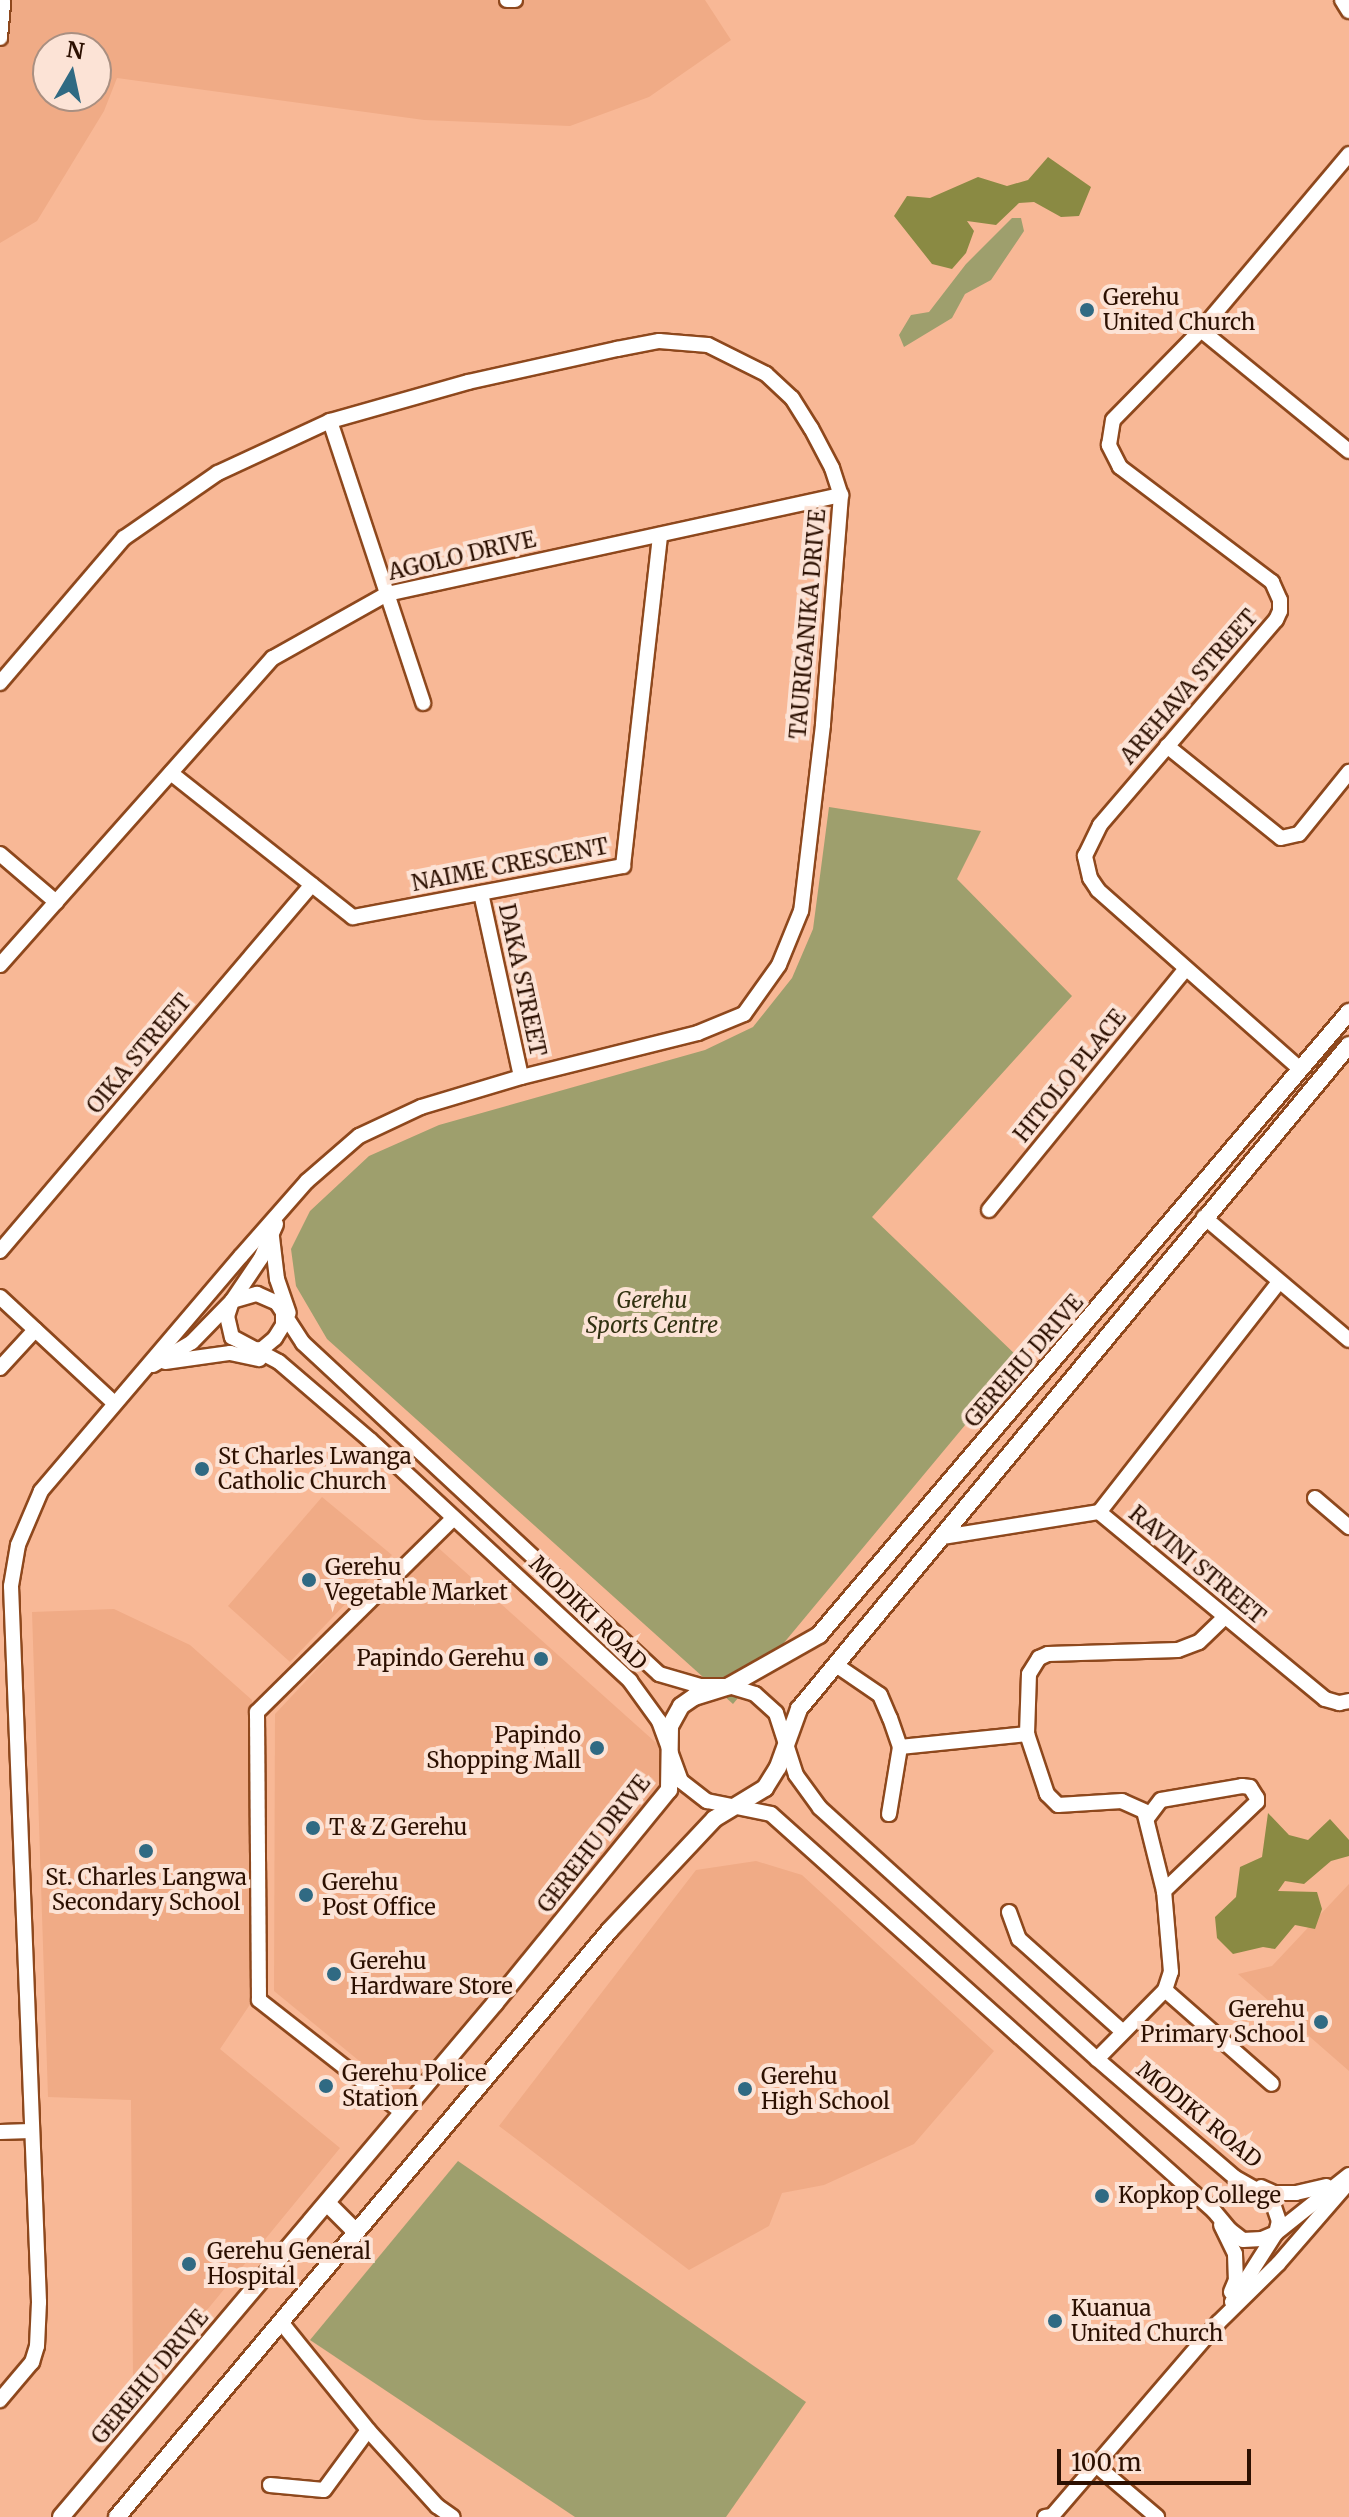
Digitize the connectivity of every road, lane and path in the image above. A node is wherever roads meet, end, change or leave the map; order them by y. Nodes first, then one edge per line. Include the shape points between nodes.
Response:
1 (3, 0) edge
2 (507, 0) edge
3 (515, 0) edge
4 (1342, 0) edge
5 (1349, 11) edge
6 (0, 38) edge
7 (1349, 154) edge
8 (1201, 330) junction
9 (330, 421) junction
10 (1349, 451) edge
11 (841, 495) junction
12 (660, 535) junction
13 (387, 594) junction
14 (0, 683) edge
15 (423, 703) dead end
16 (1167, 746) junction
17 (1349, 772) edge
18 (171, 773) junction
19 (0, 854) edge
20 (312, 885) junction
21 (481, 893) junction
22 (56, 902) junction
23 (0, 965) edge
24 (1185, 970) junction
25 (1349, 1012) edge
26 (1349, 1045) edge
27 (1300, 1069) junction
28 (521, 1077) junction
29 (282, 1210) junction
30 (989, 1210) dead end
31 (1204, 1217) junction
32 (0, 1251) edge
33 (1279, 1282) junction
34 (0, 1297) edge
35 (232, 1301) junction
36 (283, 1311) junction
37 (293, 1324) junction
38 (35, 1330) junction
39 (1349, 1340) edge
40 (250, 1350) junction
41 (279, 1362) junction
42 (0, 1368) edge
43 (146, 1369) junction
44 (114, 1403) junction
45 (1315, 1498) dead end
46 (1099, 1512) junction
47 (454, 1518) junction
48 (1349, 1527) edge
49 (943, 1537) junction
50 (1225, 1617) junction
51 (836, 1665) junction
52 (729, 1686) junction
53 (1349, 1701) edge
54 (1027, 1734) junction
55 (785, 1743) junction
56 (669, 1746) junction
57 (900, 1747) junction
58 (741, 1805) junction
59 (889, 1814) dead end
60 (1148, 1817) junction
61 (1164, 1891) junction
62 (1009, 1912) dead end
63 (1165, 1990) junction
64 (1122, 2031) junction
65 (1097, 2059) junction
66 (1272, 2084) dead end
67 (403, 2113) junction
68 (31, 2131) junction
69 (0, 2132) edge
70 (1349, 2174) edge
71 (1234, 2177) junction
72 (1349, 2182) edge
73 (327, 2203) junction
74 (1214, 2211) junction
75 (356, 2232) junction
76 (1276, 2233) junction
77 (281, 2322) junction
78 (1219, 2322) junction
79 (0, 2400) edge
80 (368, 2430) junction
81 (1097, 2466) junction
82 (270, 2485) dead end
83 (61, 2517) edge
84 (117, 2517) edge
85 (453, 2517) edge
86 (1045, 2517) edge
87 (1157, 2517) edge

1 - 6 street
2 - 3 street
4 - 5 street
7 - 8 street, AREHAVA STREET
8 - 10 street
8 - 16 street, AREHAVA STREET via 1113,420 1109,445 1120,467 1272,582 1280,611
9 - 11 street, TAURIGANIKA DRIVE via 468,382 631,346 659,341 708,345 766,374 792,398 832,468
9 - 13 street
9 - 14 street, TAURIGANIKA DRIVE via 218,473 124,538
11 - 12 street, AGOLO DRIVE
11 - 28 street, TAURIGANIKA DRIVE via 823,725 801,911 779,965 744,1014 698,1033
12 - 13 street, AGOLO DRIVE
12 - 21 street, NAIME CRESCENT via 623,866
13 - 15 street
13 - 18 street, AGOLO DRIVE via 273,658
16 - 17 street via 1281,838 1299,834
16 - 24 street, AREHAVA STREET via 1100,825 1085,856 1098,890
18 - 20 street, NAIME CRESCENT
18 - 22 street, AGOLO DRIVE
19 - 22 street
20 - 21 street, NAIME CRESCENT via 353,917
20 - 32 street, OIKA STREET
21 - 28 street, DAKA STREET
22 - 23 street, AGOLO DRIVE
24 - 27 street, AREHAVA STREET
24 - 30 street, HITOLO PLACE
25 - 27 street, GEREHU DRIVE
26 - 31 street, GEREHU DRIVE
27 - 52 street, GEREHU DRIVE via 819,1635
28 - 29 street, TAURIGANIKA DRIVE via 421,1107 359,1136
29 - 35 street, TAURIGANIKA DRIVE via 261,1258
29 - 37 street via 272,1238 277,1279
29 - 43 street, TAURIGANIKA DRIVE
31 - 33 street
31 - 49 street, GEREHU DRIVE
33 - 39 street
33 - 46 street, RAVINI STREET
34 - 38 street
35 - 36 street, MODIKI ROAD via 257,1294
35 - 40 street via 227,1316 232,1337
35 - 43 street, TAURIGANIKA DRIVE via 192,1342
36 - 37 street, MODIKI ROAD
36 - 40 street via 275,1338 262,1349
37 - 52 street, MODIKI ROAD via 303,1343 659,1674 700,1686
38 - 42 street
38 - 44 street
40 - 41 street, MODIKI ROAD
41 - 43 street via 230,1353
41 - 47 street, MODIKI ROAD
43 - 44 street, TAURIGANIKA DRIVE
44 - 68 street, TAURIGANIKA DRIVE via 41,1491 18,1545 11,1586
45 - 48 street
46 - 49 street
46 - 50 street, RAVINI STREET
47 - 56 street, MODIKI ROAD via 630,1681 659,1721
47 - 67 street via 257,1712 259,2000
49 - 51 street, GEREHU DRIVE
50 - 53 street, RAVINI STREET via 1325,1699
50 - 54 street via 1199,1642 1178,1650 1039,1658 1029,1674
51 - 55 street, GEREHU DRIVE via 799,1709
51 - 57 street via 880,1695
52 - 55 street, MODIKI ROAD via 755,1694 776,1713
52 - 56 street, GEREHU DRIVE via 681,1706 670,1726
54 - 57 street
54 - 60 street via 1042,1784 1058,1805 1131,1802
55 - 58 street, GEREHU DRIVE via 765,1788
55 - 65 street, MODIKI ROAD via 796,1775 820,1808
56 - 58 street, MODIKI ROAD via 681,1781 707,1801
56 - 67 street, GEREHU DRIVE via 669,1790
57 - 59 street
58 - 74 street, MODIKI ROAD via 771,1814
58 - 75 street, GEREHU DRIVE via 714,1819 609,1931
60 - 61 street
60 - 61 street via 1161,1800 1242,1786 1253,1790 1257,1802
61 - 63 street via 1171,1972
62 - 64 street via 1019,1939
63 - 64 street
63 - 66 street
64 - 65 street
65 - 71 street, MODIKI ROAD
67 - 73 street, GEREHU DRIVE
68 - 69 street
68 - 79 street, TAURIGANIKA DRIVE via 37,2346 32,2362
70 - 71 street via 1317,2190 1296,2193 1274,2193
70 - 76 street
71 - 76 street, MODIKI ROAD via 1271,2198 1279,2221
72 - 78 street
73 - 75 street
73 - 83 street, GEREHU DRIVE
74 - 76 street, MODIKI ROAD via 1243,2240
74 - 78 street via 1235,2254 1236,2280
75 - 77 street, GEREHU DRIVE
76 - 78 street
77 - 80 street
77 - 84 street, GEREHU DRIVE
78 - 81 street
80 - 82 street via 324,2490
80 - 85 street
81 - 86 street via 1052,2516
81 - 87 street

